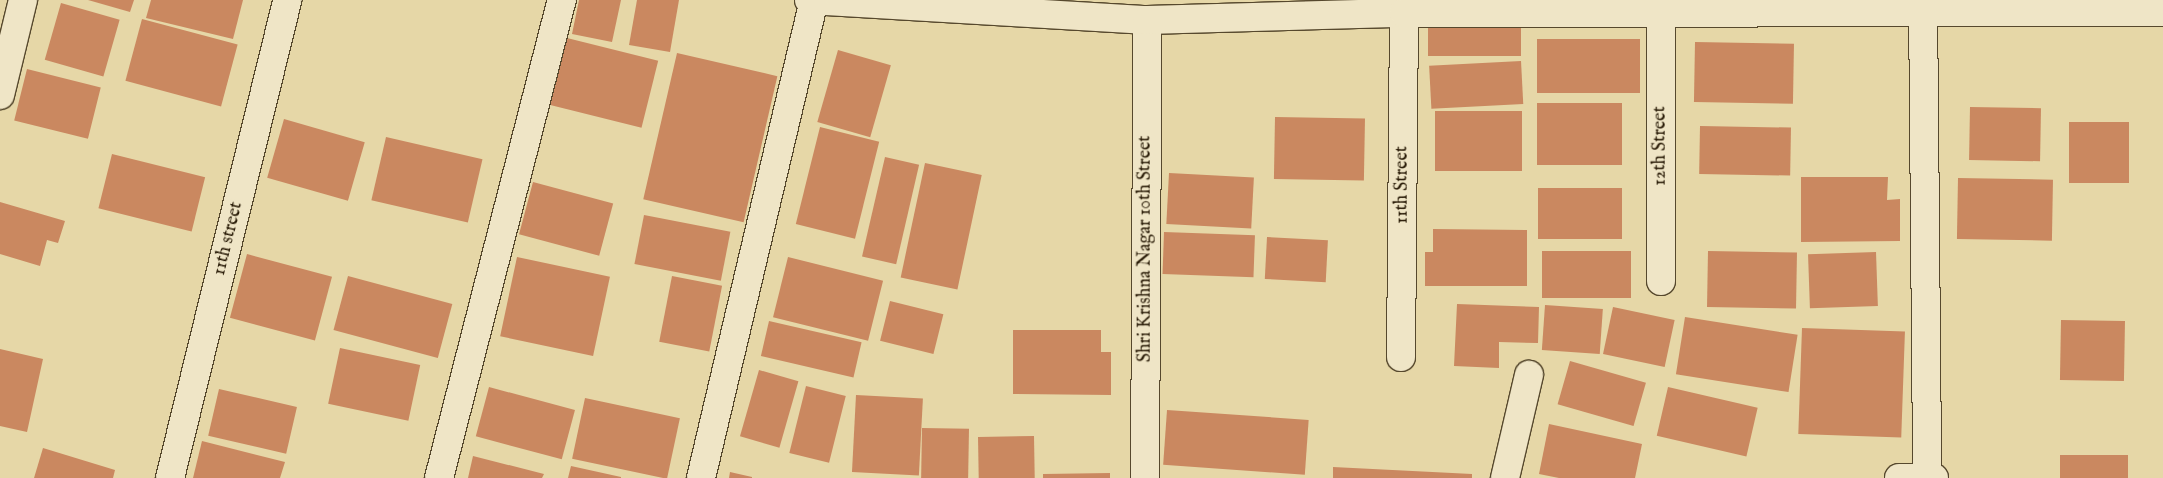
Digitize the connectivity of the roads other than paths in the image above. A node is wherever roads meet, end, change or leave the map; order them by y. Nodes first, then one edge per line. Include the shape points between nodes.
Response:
1 (23, 0) edge
2 (287, 0) edge
3 (562, 0) edge
4 (813, 0) edge
5 (1404, 6) edge
6 (1661, 6) edge
7 (1923, 6) edge
8 (1097, 9) edge
9 (2163, 12) edge
10 (1147, 20) junction
11 (0, 95) edge
12 (1661, 281) dead end
13 (1401, 357) dead end
14 (1529, 375) dead end
15 (1930, 477) edge
16 (170, 478) edge
17 (439, 478) edge
18 (701, 478) edge
19 (1145, 478) edge
20 (1505, 478) edge
21 (1899, 478) edge

1 - 11 street
2 - 16 street, 11th street
3 - 17 street
4 - 8 street
4 - 18 street
5 - 6 street
5 - 10 street
5 - 13 street, 11th Street
6 - 7 street
6 - 12 street, 12th Street
7 - 9 street
7 - 15 street
8 - 10 street
10 - 19 street, Shri Krishna Nagar 10th Street
14 - 20 street
15 - 21 street

